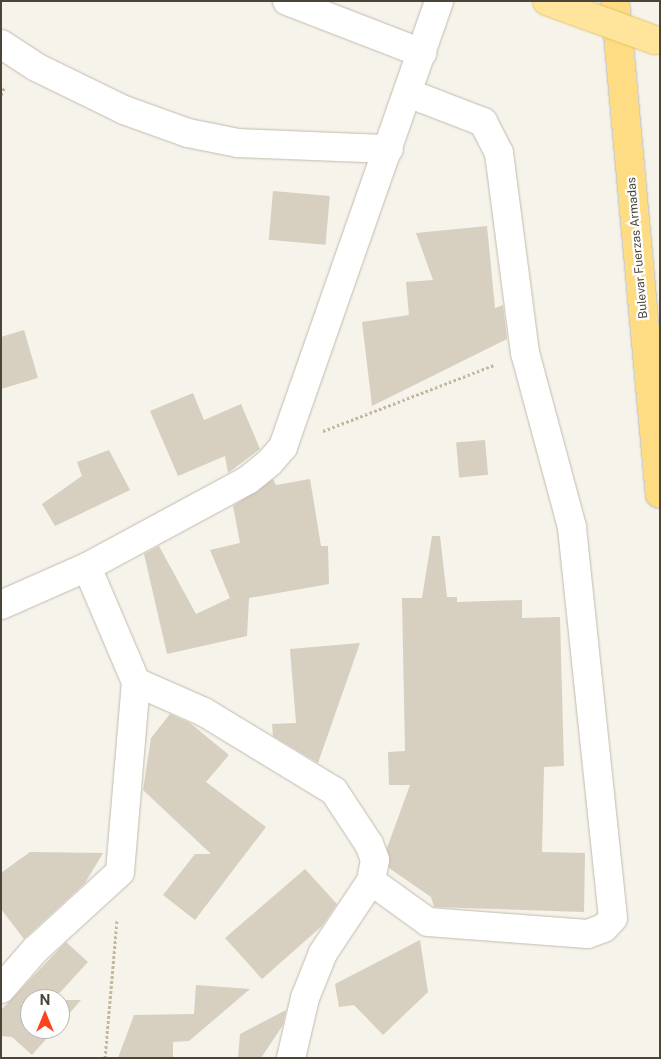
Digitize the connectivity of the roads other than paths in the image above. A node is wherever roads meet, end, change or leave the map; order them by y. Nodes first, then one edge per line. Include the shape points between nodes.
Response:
1 (287, 1) edge
2 (439, 1) edge
3 (547, 1) edge
4 (615, 1) edge
5 (655, 40) dead end
6 (1, 44) edge
7 (422, 53) junction
8 (408, 93) junction
9 (389, 149) junction
10 (660, 494) edge
11 (87, 567) junction
12 (1, 605) edge
13 (136, 682) junction
14 (371, 881) junction
15 (1, 989) edge
16 (291, 1058) edge

1 - 7 street
2 - 7 street
3 - 5 main road, bridge
4 - 10 highway, Bulevar Fuerzas Armadas
6 - 9 street via 36,67 124,110 188,133 238,143
7 - 8 street
8 - 9 street
8 - 14 street via 483,122 499,153 525,354 572,527 612,918 604,928 588,934 428,922
9 - 11 street via 283,447 248,480
11 - 12 street
11 - 13 street
13 - 14 street via 204,712 334,791 370,844 375,860
13 - 15 street via 120,872 35,950
14 - 16 street via 323,953 305,998

